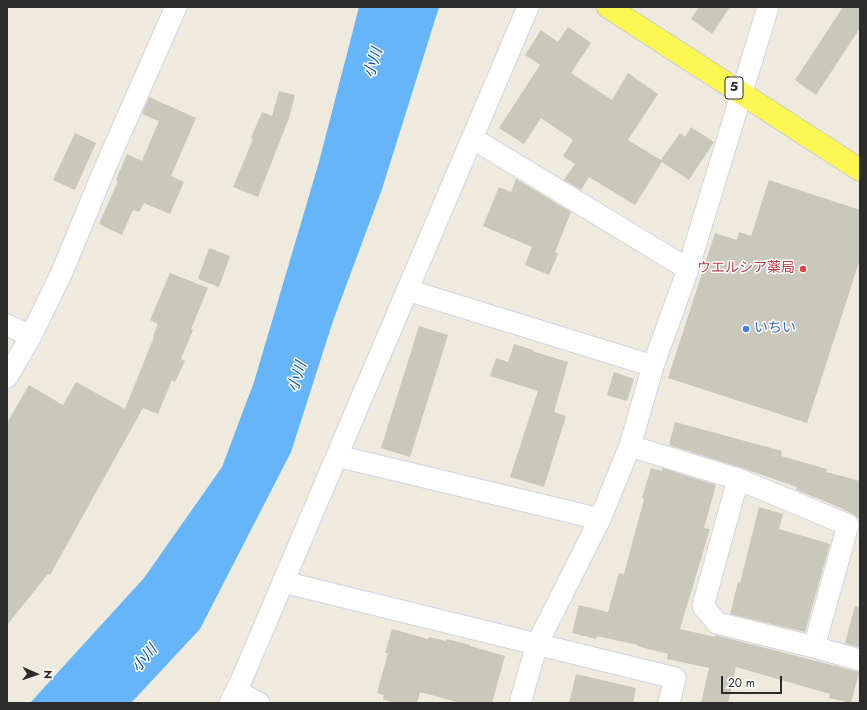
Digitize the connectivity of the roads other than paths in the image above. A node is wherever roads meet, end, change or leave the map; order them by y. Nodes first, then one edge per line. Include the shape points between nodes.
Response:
1 (176, 7) edge
2 (528, 7) edge
3 (608, 7) edge
4 (768, 7) edge
5 (742, 93) junction
6 (472, 138) junction
7 (860, 170) edge
8 (688, 269) junction
9 (407, 290) junction
10 (7, 325) edge
11 (31, 336) junction
12 (653, 366) junction
13 (7, 376) edge
14 (630, 446) junction
15 (337, 456) junction
16 (738, 479) junction
17 (600, 519) junction
18 (283, 582) junction
19 (537, 644) junction
20 (814, 647) junction
21 (860, 660) edge
22 (233, 697) edge
23 (259, 703) edge
24 (520, 703) edge
25 (669, 703) edge

1 - 11 street via 62,272
2 - 6 street
3 - 5 main road, 5
4 - 5 street
5 - 7 main road, 5
5 - 8 street
6 - 8 street
6 - 9 street
8 - 12 street
9 - 12 street
9 - 15 street
10 - 11 street
11 - 13 street
12 - 14 street
14 - 16 street
14 - 17 street
15 - 17 street
15 - 18 street
16 - 20 street via 848,525
16 - 20 street via 703,606 717,623
17 - 19 street
18 - 19 street
18 - 22 street
19 - 24 street
19 - 25 street via 675,678
20 - 21 street
22 - 23 street

